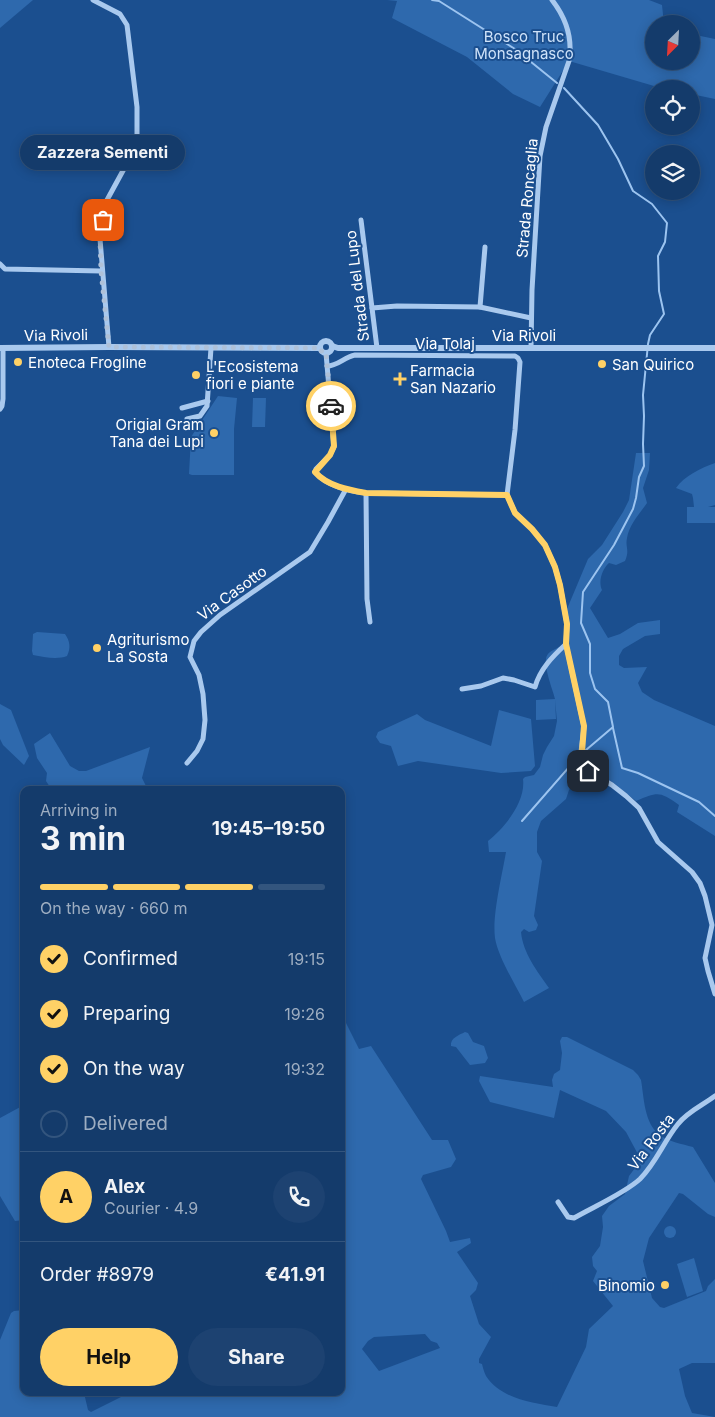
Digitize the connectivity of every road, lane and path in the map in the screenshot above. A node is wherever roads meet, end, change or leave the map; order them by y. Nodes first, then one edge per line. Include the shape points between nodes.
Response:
1 (93, 0) edge
2 (552, 0) edge
3 (361, 220) dead end
4 (485, 247) dead end
5 (0, 264) edge
6 (101, 271) junction
7 (480, 306) junction
8 (372, 308) junction
9 (531, 318) junction
10 (332, 346) junction
11 (109, 347) junction
12 (1, 348) edge
13 (211, 348) junction
14 (320, 348) junction
15 (377, 348) junction
16 (531, 348) junction
17 (715, 348) edge
18 (326, 353) junction
19 (327, 366) junction
20 (208, 401) junction
21 (182, 408) dead end
22 (0, 409) edge
23 (187, 419) dead end
24 (346, 489) junction
25 (366, 493) junction
26 (507, 495) junction
27 (370, 622) dead end
28 (566, 644) junction
29 (462, 689) dead end
30 (187, 763) dead end
31 (715, 994) edge
32 (715, 1096) edge
33 (558, 1202) dead end

1 - 6 street via 120,14 127,25 137,107 137,145 107,200 100,239
2 - 9 street, Strada Roncaglia via 564,18 571,51 542,147
3 - 8 street, Strada del Lupo
4 - 7 street
5 - 6 street via 5,269
6 - 11 street
7 - 8 street
7 - 9 street
8 - 15 street, Strada del Lupo
9 - 16 street, Strada Roncaglia
10 - 14 street, Via Rivoli via 326,340
10 - 15 street, Via Rivoli
10 - 18 street
11 - 12 street, Via Rivoli
11 - 13 street, Via Rivoli
12 - 22 street, Via Rivoli via 3,399
13 - 14 street, Via Rivoli
13 - 20 street
14 - 18 street
15 - 16 street, Via Rivoli
16 - 17 street, Via Rivoli
18 - 19 street
19 - 24 street via 334,446 315,472
19 - 26 street, Via Tolaj via 337,365 355,355 518,358 516,430
20 - 21 street
20 - 23 street via 200,416
24 - 25 street
24 - 30 street, Via Casotto via 310,552 220,615 194,640 190,657 199,675 205,720 203,739
25 - 26 street
25 - 27 street
26 - 28 street via 515,513 545,545 555,567 567,624
28 - 29 street via 544,667 535,687 504,678
28 - 31 street via 584,726 583,764 639,808 658,842 700,883 712,925 705,958
32 - 33 street, Via Rosta via 678,1123 641,1178 628,1188 574,1218 568,1217

